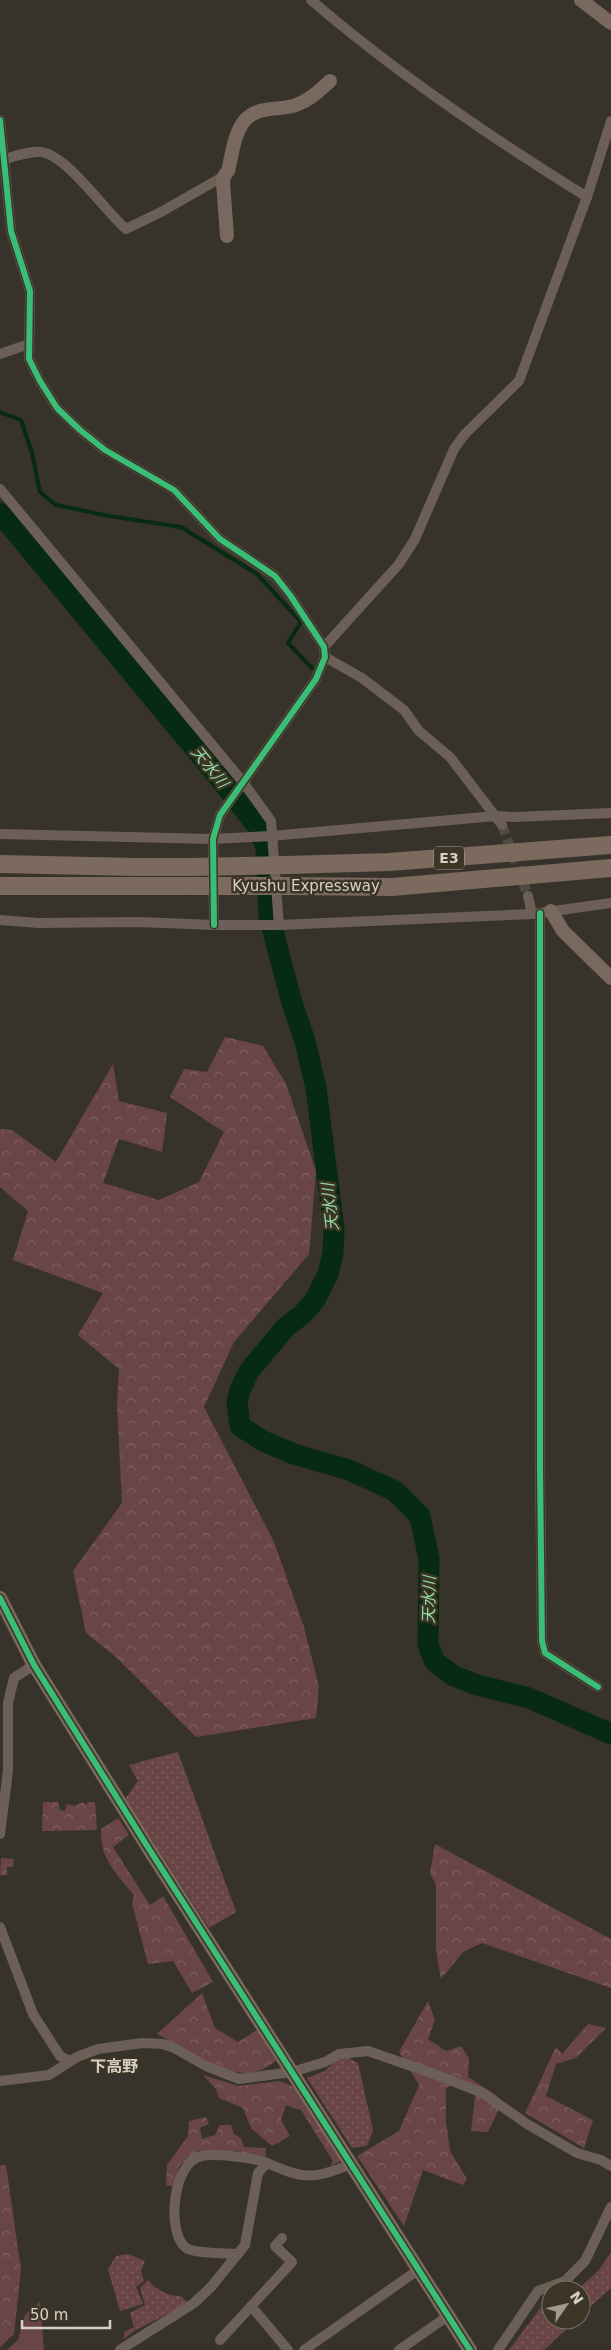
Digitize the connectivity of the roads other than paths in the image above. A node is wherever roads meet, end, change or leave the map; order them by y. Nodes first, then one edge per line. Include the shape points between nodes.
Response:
1 (311, 0) edge
2 (581, 0) edge
3 (611, 23) edge
4 (330, 81) dead end
5 (0, 120) edge
6 (611, 121) edge
7 (3, 160) junction
8 (224, 176) junction
9 (586, 197) junction
10 (227, 236) dead end
11 (29, 344) junction
12 (0, 354) edge
13 (0, 489) edge
14 (324, 652) junction
15 (242, 782) junction
16 (611, 813) edge
17 (499, 821) junction
18 (0, 834) edge
19 (272, 836) junction
20 (213, 839) junction
21 (611, 844) edge
22 (0, 864) edge
23 (611, 868) edge
24 (0, 886) edge
25 (528, 896) tunnel mouth
26 (611, 903) edge
27 (541, 913) junction
28 (0, 920) edge
29 (214, 925) junction
30 (279, 925) junction
31 (611, 978) edge
32 (0, 1598) edge
33 (34, 1664) junction
34 (598, 1686) dead end
35 (0, 1834) edge
36 (0, 1927) edge
37 (70, 2061) junction
38 (292, 2072) junction
39 (0, 2081) edge
40 (267, 2163) junction
41 (351, 2164) junction
42 (611, 2166) edge
43 (611, 2207) edge
44 (282, 2238) dead end
45 (238, 2254) junction
46 (418, 2270) junction
47 (251, 2306) junction
48 (448, 2316) junction
49 (220, 2340) dead end
50 (120, 2350) edge
51 (288, 2350) edge
52 (304, 2350) edge
53 (399, 2350) edge
54 (470, 2350) edge
55 (498, 2350) edge

1 - 9 street via 351,35 436,98
2 - 3 street
4 - 8 street via 312,97 296,105 255,112 245,120
5 - 7 street
6 - 9 street
7 - 8 street via 24,153 40,152 53,156 66,165 126,229
7 - 11 street via 11,231 30,291
8 - 10 street
9 - 14 street via 519,381 454,449 415,539
11 - 12 street
11 - 14 street via 29,359 57,408 105,450 174,490 220,539 275,576 290,594
13 - 15 street
14 - 15 street via 316,679
14 - 17 street via 404,710 419,730 450,757
15 - 19 street via 271,821
15 - 20 street via 220,815
16 - 17 street
17 - 19 street
18 - 20 street
19 - 20 street
19 - 30 street
20 - 29 street
21 - 22 highway, Kyushu Expressway / E3, bridge via 389,862 136,868
23 - 24 highway, Kyushu Expressway / E3, bridge via 392,887
25 - 27 street
26 - 27 street
27 - 30 street
27 - 31 street
27 - 34 street via 542,1641 545,1653
28 - 29 street
29 - 30 street
32 - 33 street
33 - 35 street via 14,1678 8,1703 8,1771
33 - 38 street
36 - 37 street via 33,2014 60,2056
37 - 38 street via 98,2049 150,2043 174,2048 239,2079
37 - 39 street via 50,2075
38 - 41 street
38 - 42 street via 339,2054 368,2052 483,2093 577,2153
40 - 41 street via 300,2176 330,2173
40 - 45 street via 258,2173 246,2245
40 - 45 street via 256,2159 201,2156 183,2171 176,2193 174,2217 179,2240 186,2248 195,2251
41 - 46 street
43 - 55 street via 585,2261 565,2281 538,2291
44 - 47 street via 275,2246 292,2262
45 - 50 street via 194,2303
46 - 48 street
46 - 52 street
47 - 49 street
47 - 51 street
48 - 53 street
48 - 54 street

